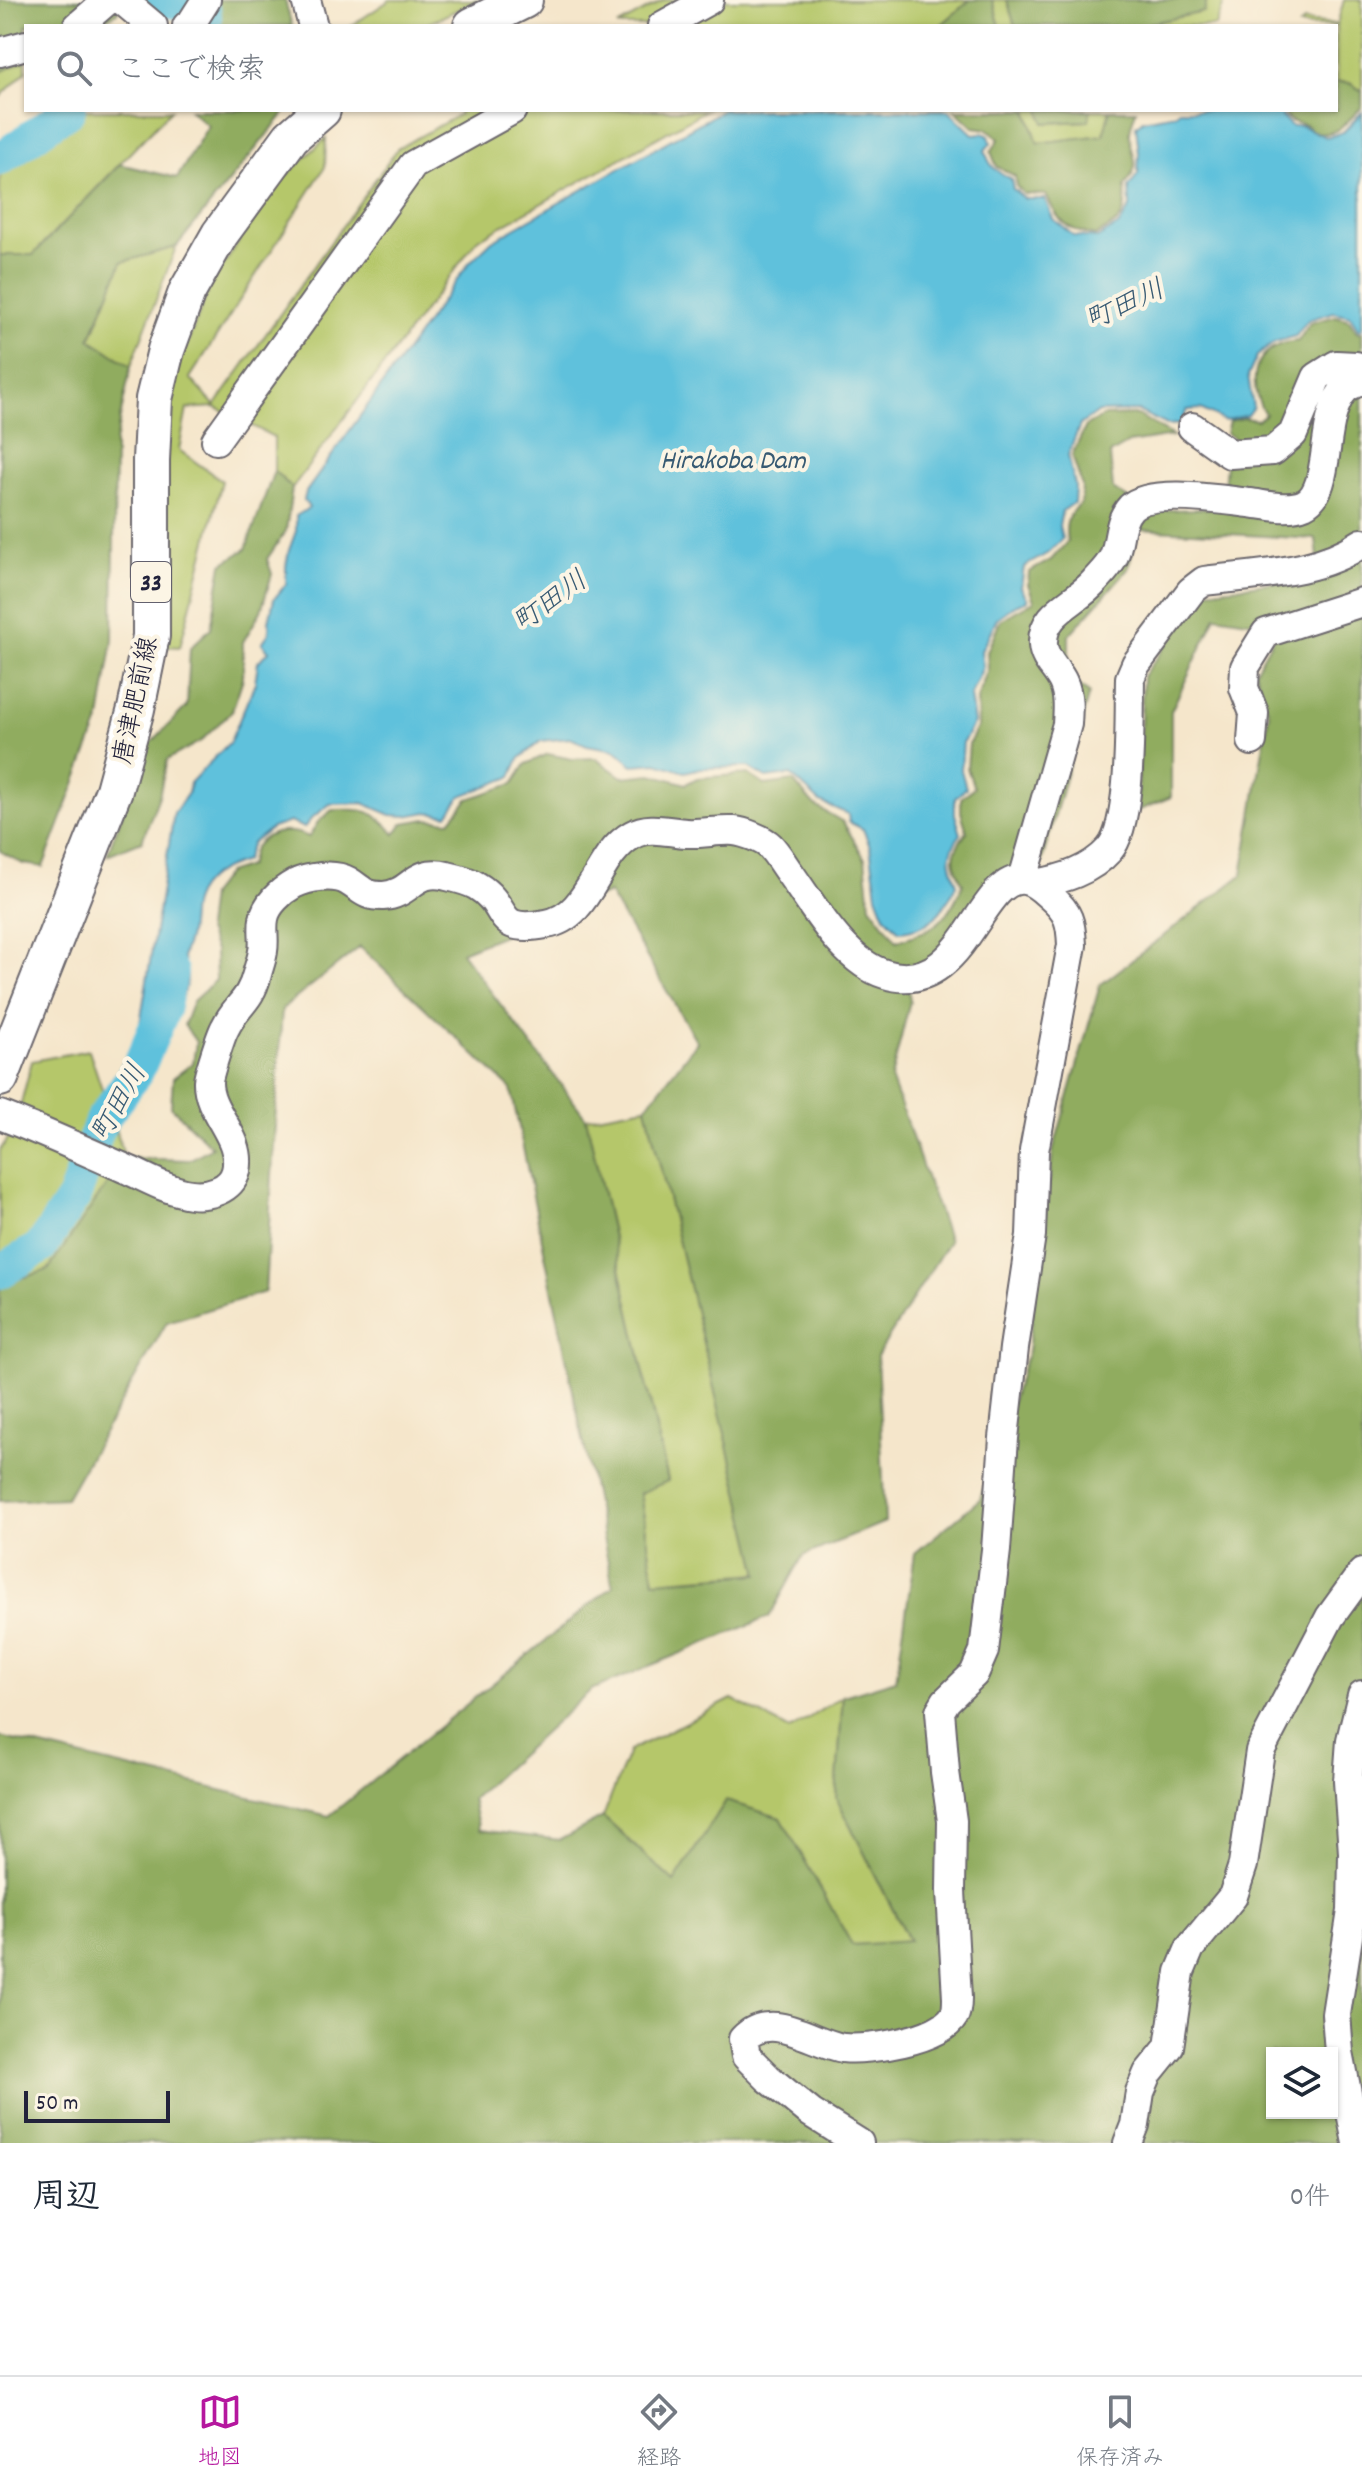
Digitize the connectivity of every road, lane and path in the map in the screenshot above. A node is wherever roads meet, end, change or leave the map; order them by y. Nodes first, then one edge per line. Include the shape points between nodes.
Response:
1 (108, 0) edge
2 (122, 0) edge
3 (306, 0) edge
4 (524, 0) edge
5 (709, 0) edge
6 (80, 24) edge
7 (151, 24) edge
8 (312, 24) edge
9 (476, 24) edge
10 (666, 24) edge
11 (24, 46) edge
12 (0, 52) edge
13 (320, 112) edge
14 (508, 112) edge
15 (1362, 373) edge
16 (1362, 380) edge
17 (1192, 427) dead end
18 (216, 440) dead end
19 (1362, 543) edge
20 (1362, 602) edge
21 (1252, 741) dead end
22 (1030, 882) junction
23 (0, 1078) edge
24 (7, 1117) edge
25 (1362, 1573) edge
26 (1362, 1695) edge
27 (859, 2143) edge
28 (1128, 2143) edge
29 (1357, 2143) edge

1 - 6 street
2 - 7 street
3 - 8 street
4 - 9 main road
5 - 10 street
11 - 12 street
13 - 23 main road, 唐津肥前線 / 33 via 291,137 220,234 187,292 166,350 154,399 151,636 136,709 114,790
14 - 18 street via 413,165
15 - 17 street via 1356,366 1336,365 1317,377 1293,434 1273,451 1230,454
16 - 22 street via 1347,387 1332,408 1319,491 1305,504 1283,507 1155,497 1132,505 1122,521 1113,559 1092,586 1061,607 1046,626 1043,646 1063,681 1067,724
19 - 22 street via 1315,565 1204,581 1191,591 1130,678 1128,774 1121,827 1111,849 1063,879
20 - 21 street via 1266,633 1245,667 1244,688 1254,713
22 - 24 street via 1011,882 1000,892 944,964 919,977 898,978 873,971 844,948 768,844 737,831 635,833 616,846 574,910 553,923 518,928 478,887 443,875 425,874 393,896 369,896 343,878 325,876 295,884 271,902 253,991 225,1027 208,1080 237,1161 224,1189 188,1194
22 - 27 street via 1062,907 1071,922 1072,945 1034,1151 1031,1235 1014,1348 984,1651 974,1674 940,1711 952,1821 956,2014 926,2034 863,2050 775,2027 749,2032 742,2045 768,2078
25 - 28 street via 1330,1617 1260,1751 1243,1865 1233,1896 1190,1948 1180,1972 1169,2047 1148,2073
26 - 29 street via 1348,1781 1352,1911 1336,2014

